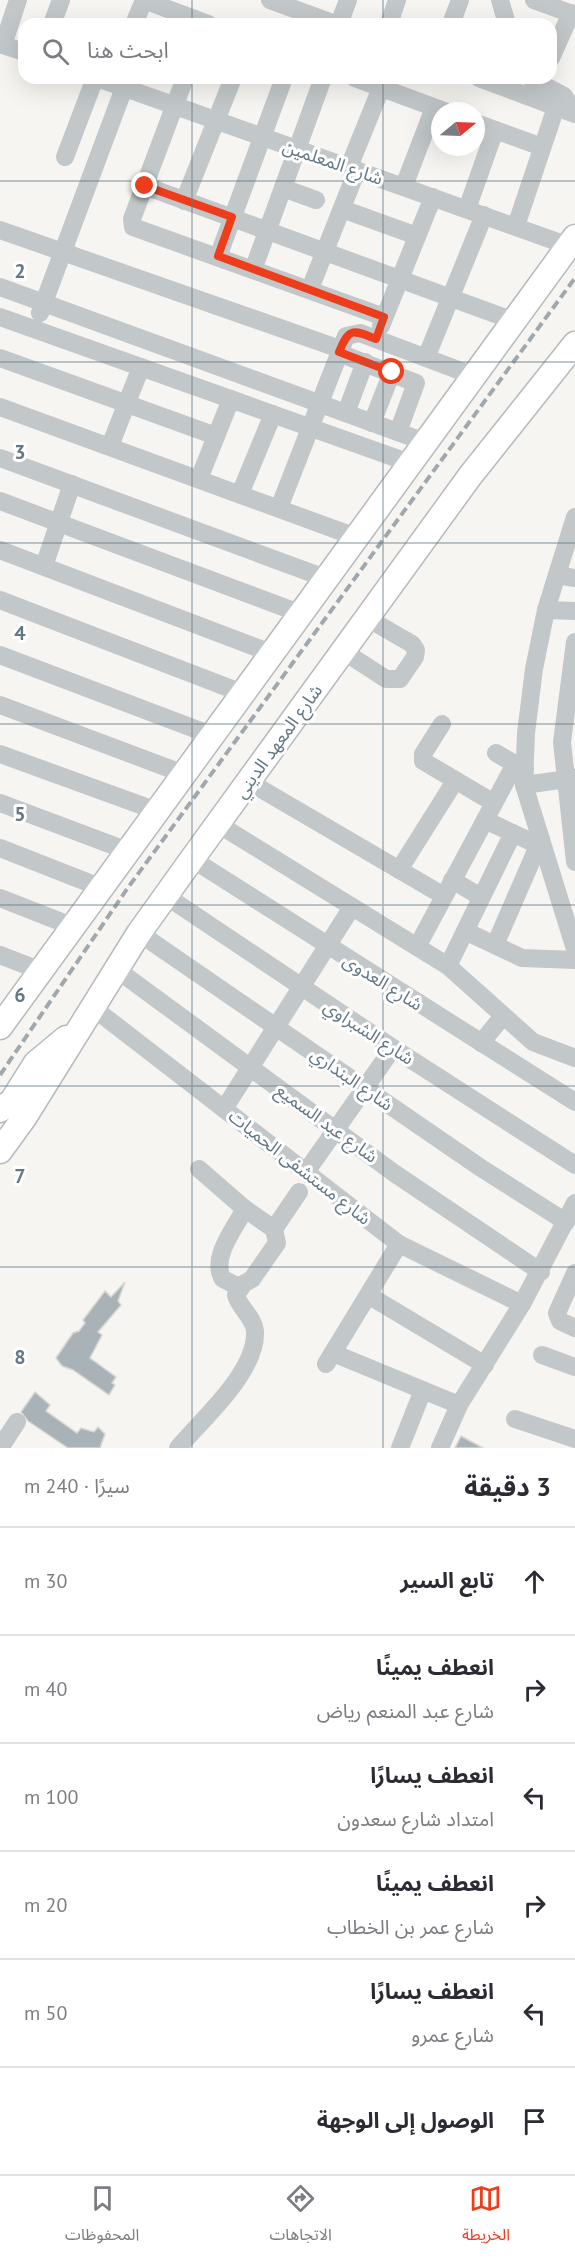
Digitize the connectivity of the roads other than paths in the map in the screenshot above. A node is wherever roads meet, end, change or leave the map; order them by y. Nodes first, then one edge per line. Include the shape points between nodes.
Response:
1 (18, 0) edge
2 (61, 0) edge
3 (144, 0) edge
4 (270, 0) edge
5 (348, 0) edge
6 (397, 0) edge
7 (460, 0) edge
8 (534, 0) edge
9 (292, 4) edge
10 (573, 14) edge
11 (54, 18) edge
12 (136, 18) edge
13 (172, 18) edge
14 (324, 18) edge
15 (340, 18) edge
16 (390, 18) edge
17 (453, 18) edge
18 (1, 44) edge
19 (557, 46) edge
20 (18, 50) edge
21 (116, 84) edge
22 (118, 84) edge
23 (123, 84) edge
24 (183, 84) edge
25 (231, 84) edge
26 (282, 84) edge
27 (321, 84) edge
28 (371, 84) edge
29 (496, 84) edge
30 (544, 84) edge
31 (381, 88) junction
32 (174, 105) junction
33 (431, 106) edge
34 (566, 111) edge
35 (79, 120) junction
36 (216, 120) junction
37 (485, 126) edge
38 (431, 127) edge
39 (108, 129) junction
40 (495, 130) junction
41 (262, 137) junction
42 (542, 147) junction
43 (297, 149) junction
44 (65, 157) dead end
45 (353, 168) junction
46 (145, 186) junction
47 (404, 186) junction
48 (283, 188) junction
49 (433, 197) junction
50 (316, 200) dead end
51 (184, 201) junction
52 (342, 209) junction
53 (476, 212) junction
54 (232, 217) junction
55 (516, 226) junction
56 (0, 230) edge
57 (268, 231) junction
58 (417, 236) junction
59 (572, 242) edge
60 (63, 252) junction
61 (325, 252) junction
62 (218, 256) junction
63 (253, 270) junction
64 (400, 279) junction
65 (0, 287) edge
66 (310, 290) junction
67 (450, 298) junction
68 (44, 303) junction
69 (384, 317) junction
70 (514, 321) junction
71 (2, 323) edge
72 (34, 329) junction
73 (376, 339) junction
74 (575, 344) edge
75 (340, 351) junction
76 (0, 358) edge
77 (426, 358) junction
78 (365, 362) junction
79 (141, 367) junction
80 (392, 372) junction
81 (474, 376) junction
82 (231, 399) junction
83 (126, 404) junction
84 (320, 404) junction
85 (0, 406) edge
86 (346, 413) junction
87 (273, 414) junction
88 (372, 423) junction
89 (310, 427) junction
90 (398, 432) junction
91 (216, 436) junction
92 (425, 442) junction
93 (110, 446) junction
94 (0, 458) edge
95 (410, 463) junction
96 (199, 478) junction
97 (72, 484) junction
98 (240, 494) junction
99 (0, 501) edge
100 (279, 508) junction
101 (575, 517) edge
102 (58, 523) junction
103 (356, 537) junction
104 (571, 541) edge
105 (0, 550) edge
106 (44, 566) junction
107 (557, 575) junction
108 (325, 578) junction
109 (575, 578) edge
110 (0, 600) edge
111 (546, 610) junction
112 (575, 610) edge
113 (299, 613) junction
114 (367, 618) junction
115 (575, 642) edge
116 (343, 651) junction
117 (271, 653) junction
118 (0, 655) edge
119 (574, 661) edge
120 (242, 693) junction
121 (0, 705) edge
122 (571, 708) edge
123 (442, 724) dead end
124 (211, 735) junction
125 (496, 753) dead end
126 (0, 754) edge
127 (521, 773) junction
128 (184, 774) junction
129 (569, 779) edge
130 (455, 781) junction
131 (249, 782) junction
132 (494, 803) junction
133 (2, 809) edge
134 (157, 811) junction
135 (485, 820) junction
136 (218, 825) junction
137 (513, 833) junction
138 (539, 842) junction
139 (0, 848) edge
140 (128, 851) junction
141 (192, 859) junction
142 (575, 862) edge
143 (399, 870) junction
144 (453, 880) junction
145 (102, 888) junction
146 (166, 896) junction
147 (444, 896) junction
148 (481, 897) junction
149 (0, 898) edge
150 (352, 907) junction
151 (74, 927) junction
152 (465, 931) junction
153 (139, 933) junction
154 (495, 945) junction
155 (327, 947) junction
156 (417, 947) junction
157 (575, 949) edge
158 (0, 955) edge
159 (575, 960) edge
160 (448, 966) junction
161 (116, 969) junction
162 (41, 971) junction
163 (301, 987) junction
164 (92, 1007) junction
165 (502, 1016) junction
166 (3, 1017) edge
167 (276, 1026) junction
168 (76, 1033) junction
169 (481, 1043) junction
170 (393, 1048) junction
171 (575, 1058) edge
172 (250, 1067) junction
173 (365, 1088) junction
174 (575, 1102) edge
175 (224, 1108) junction
176 (0, 1110) edge
177 (335, 1130) junction
178 (0, 1151) edge
179 (575, 1165) edge
180 (199, 1169) dead end
181 (306, 1172) junction
182 (299, 1192) dead end
183 (575, 1203) edge
184 (245, 1209) junction
185 (566, 1222) junction
186 (274, 1229) junction
187 (399, 1244) junction
188 (541, 1272) junction
189 (575, 1273) edge
190 (241, 1288) junction
191 (368, 1295) junction
192 (522, 1304) junction
193 (575, 1328) edge
194 (542, 1355) dead end
195 (485, 1365) junction
196 (575, 1367) edge
197 (423, 1390) junction
198 (459, 1405) junction
199 (514, 1419) dead end
200 (17, 1422) dead end
201 (575, 1439) edge
202 (0, 1448) edge
203 (178, 1448) edge
204 (400, 1448) edge
205 (440, 1448) edge

1 - 18 street
2 - 11 street
3 - 12 street
3 - 13 street
4 - 9 street
5 - 15 street
6 - 16 street
7 - 17 street
8 - 10 street
9 - 14 street
10 - 19 street
18 - 20 street
21 - 35 street
22 - 39 street
23 - 32 street, شارع المعلمين
24 - 32 street
25 - 36 street
26 - 41 street
27 - 43 street
28 - 31 street
29 - 34 street
30 - 34 street via 564,96 570,106
31 - 33 street
31 - 45 street
32 - 36 street, شارع المعلمين
32 - 46 street
34 - 42 street
35 - 39 street
35 - 44 street
36 - 41 street, شارع المعلمين
36 - 51 street
37 - 40 street
38 - 47 street
39 - 60 street
40 - 42 street
40 - 53 street
41 - 43 street, شارع المعلمين
41 - 54 street
42 - 55 street
43 - 45 street, شارع المعلمين
43 - 48 street
45 - 47 street, شارع المعلمين
45 - 52 street
46 - 51 street
46 - 62 street via 132,219 133,227
47 - 49 street, شارع المعلمين
48 - 50 street
48 - 57 street
49 - 53 street, شارع المعلمين
49 - 58 street
51 - 54 street
52 - 58 street
52 - 61 street
53 - 55 street, شارع المعلمين
53 - 67 street
54 - 57 street
54 - 62 street
55 - 59 street, شارع المعلمين
56 - 60 street
57 - 61 street
57 - 63 street
58 - 64 street
59 - 70 main road
60 - 68 street
60 - 75 street
61 - 64 street
61 - 66 street
62 - 63 street
63 - 66 street
64 - 67 street
64 - 69 street
65 - 68 street
66 - 69 street
67 - 70 street
67 - 77 street
68 - 72 street
68 - 84 street
69 - 73 street
70 - 81 main road
71 - 72 street
72 - 79 street
73 - 75 street via 350,333
73 - 77 street
74 - 114 main road, شارع المعهد الديني via 470,476
75 - 78 street
75 - 84 street
76 - 83 street
77 - 81 street
78 - 80 street
78 - 86 street
79 - 82 street
79 - 83 street
80 - 88 street
80 - 90 street via 416,385
81 - 92 main road
82 - 87 street
82 - 91 street
83 - 91 street
83 - 93 street
84 - 86 street
84 - 89 street
85 - 93 street
86 - 88 street
87 - 89 street
87 - 98 street
88 - 90 street
89 - 95 street
89 - 100 street
90 - 92 street
91 - 96 street
92 - 95 main road
93 - 96 street
94 - 97 street
95 - 103 main road
96 - 98 street
97 - 102 street
97 - 108 street
98 - 100 street
99 - 102 street
100 - 103 street
101 - 104 street
102 - 106 street
102 - 113 street
103 - 108 main road
104 - 107 street
105 - 106 street
106 - 117 street
107 - 109 street
107 - 111 street
108 - 113 main road
110 - 120 street
111 - 112 street
111 - 127 street
113 - 117 main road
114 - 116 main road, شارع المعهد الديني
114 - 116 street via 416,650 400,680 386,679
115 - 119 street
116 - 131 main road, شارع المعهد الديني
117 - 120 main road
118 - 124 street
119 - 122 street
120 - 124 main road
121 - 128 street
122 - 129 street via 562,742
123 - 130 street via 423,754 423,761
124 - 128 main road
125 - 127 street
126 - 134 street
127 - 129 street
127 - 132 street
127 - 138 street
128 - 134 main road
129 - 142 street
130 - 132 street
130 - 143 street
131 - 136 main road, شارع المعهد الديني
131 - 143 street
132 - 135 street
133 - 140 street
134 - 140 main road
135 - 137 street
135 - 144 street
136 - 141 main road, شارع المعهد الديني
136 - 150 street
137 - 138 street
137 - 148 street
138 - 154 street
138 - 157 street
139 - 145 street
140 - 145 main road
141 - 146 main road, شارع المعهد الديني
141 - 155 street, شارع العدوى
143 - 147 street
144 - 147 street
144 - 148 street
145 - 151 main road
146 - 153 main road, شارع المعهد الديني
146 - 163 street, شارع الشبراوي
147 - 156 street
148 - 152 street
149 - 151 street
150 - 155 street
150 - 156 street
151 - 162 main road
152 - 154 street
152 - 160 street
153 - 161 main road, شارع المعهد الديني
153 - 167 street, شارع البنداري
154 - 159 street via 522,958
155 - 163 street
155 - 169 street, شارع العدوى
156 - 160 street
158 - 162 street
160 - 165 street
161 - 164 main road, شارع المعهد الديني
161 - 172 street, شارع عبد السميع
162 - 166 main road
163 - 167 street
163 - 170 street, شارع الشبراوي
164 - 168 main road, شارع المعهد الديني
164 - 175 street, شارع مستشفى الحميات
165 - 169 street
165 - 171 street via 533,1042
167 - 172 street
167 - 173 street, شارع البنداري
168 - 176 main road via 36,1063 12,1101
168 - 178 main road, شارع المعهد الديني
169 - 174 street, شارع العدوى
170 - 173 street
170 - 179 street, شارع الشبراوي
172 - 175 street
172 - 177 street, شارع عبد السميع
173 - 177 street
173 - 185 street, شارع البنداري
175 - 181 street, شارع مستشفى الحميات
177 - 181 street
177 - 188 street, شارع عبد السميع
180 - 184 street
181 - 187 street, شارع مستشفى الحميات
182 - 186 street
183 - 185 street
184 - 186 street
184 - 190 street via 225,1243 218,1265 223,1279
185 - 188 street
186 - 190 street via 277,1243
187 - 191 street
187 - 192 street, شارع مستشفى الحميات
188 - 192 street
189 - 193 street via 557,1313 560,1321
190 - 203 street via 236,1298 255,1330 248,1366
191 - 195 street
191 - 197 street via 329,1359
192 - 195 street
194 - 196 street
195 - 198 street
197 - 198 street
197 - 204 street
198 - 205 street
199 - 201 street
200 - 202 street

